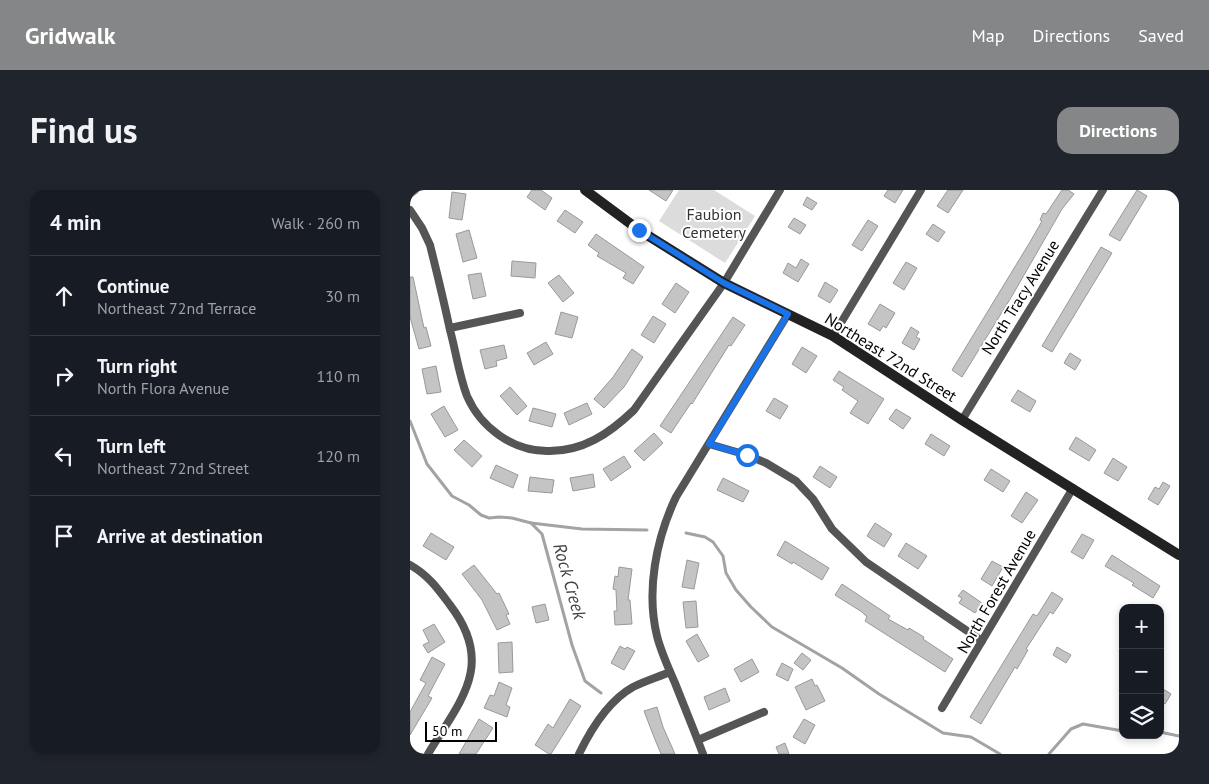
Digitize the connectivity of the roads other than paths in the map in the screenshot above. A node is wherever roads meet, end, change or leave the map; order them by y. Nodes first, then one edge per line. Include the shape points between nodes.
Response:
1 (415, 190) edge
2 (585, 190) edge
3 (780, 190) edge
4 (921, 190) edge
5 (1103, 190) edge
6 (410, 194) edge
7 (410, 210) edge
8 (724, 283) junction
9 (520, 313) dead end
10 (788, 314) junction
11 (450, 328) junction
12 (833, 336) junction
13 (962, 420) junction
14 (709, 444) junction
15 (1073, 488) junction
16 (1179, 555) edge
17 (410, 565) edge
18 (982, 641) junction
19 (670, 672) junction
20 (942, 708) dead end
21 (764, 712) dead end
22 (698, 740) junction
23 (428, 754) edge
24 (579, 754) edge
25 (703, 754) edge

1 - 6 street
2 - 8 main road, Northeast 72nd Street via 639,230
3 - 8 street
4 - 12 street
5 - 13 street, North Tracy Avenue
7 - 11 street via 430,245
8 - 10 main road, Northeast 72nd Street
8 - 11 street via 634,410 607,433 570,450 525,448 504,439 486,425 468,398
9 - 11 street
10 - 12 main road, Northeast 72nd Street
10 - 14 street
12 - 13 main road, Northeast 72nd Street
13 - 15 main road, Northeast 72nd Street
14 - 18 street via 754,458 790,477 805,490 832,528 866,562
14 - 19 street via 671,508 658,550 654,615
15 - 16 main road, Northeast 72nd Street
15 - 18 street, North Forest Avenue
17 - 23 street via 426,575 464,624 472,657 468,684
18 - 20 street, North Forest Avenue
19 - 22 street
19 - 24 street via 634,687 619,698 606,711
21 - 22 street
22 - 25 street

